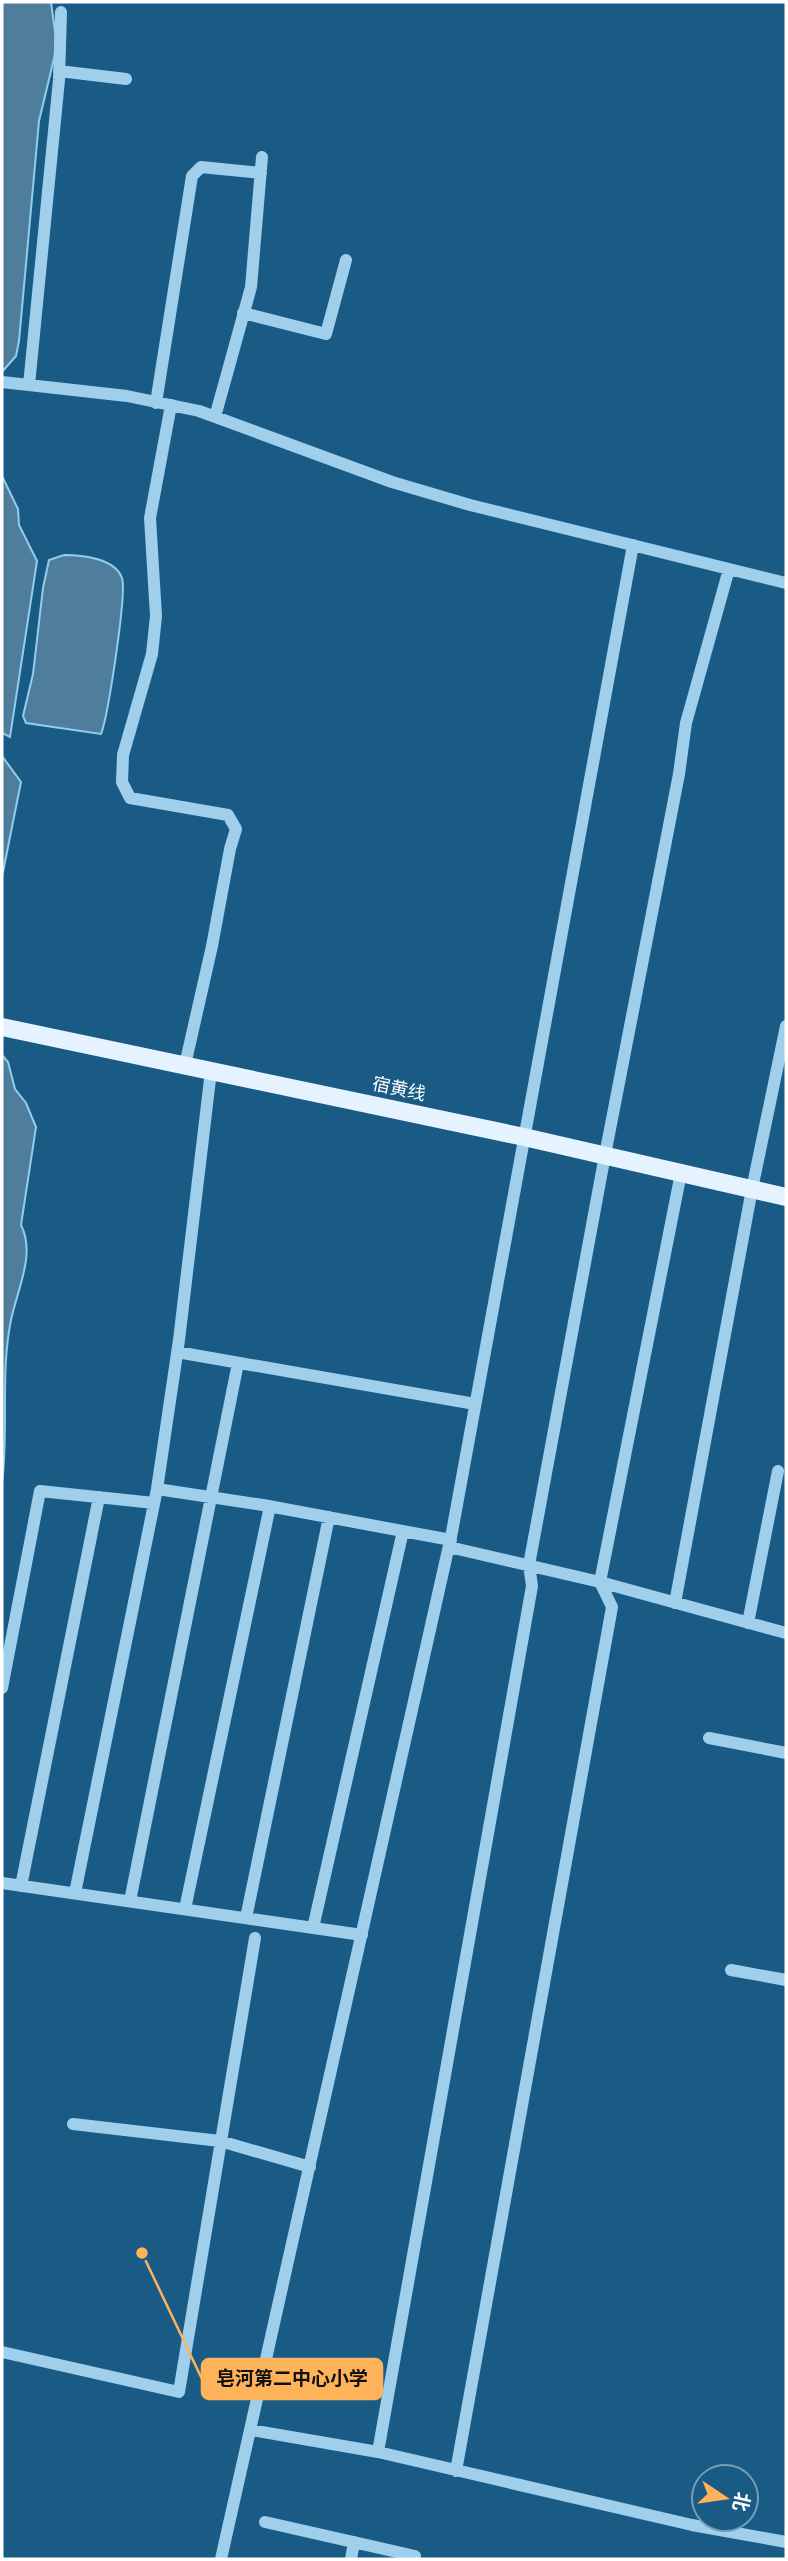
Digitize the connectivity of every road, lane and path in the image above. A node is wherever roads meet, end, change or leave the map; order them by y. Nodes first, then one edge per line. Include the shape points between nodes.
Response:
1 (61, 12) dead end
2 (60, 71) junction
3 (126, 79) dead end
4 (262, 157) dead end
5 (261, 173) junction
6 (346, 260) dead end
7 (243, 313) junction
8 (2, 382) edge
9 (29, 385) junction
10 (156, 402) junction
11 (171, 405) junction
12 (215, 417) junction
13 (633, 545) junction
14 (729, 569) junction
15 (786, 583) edge
16 (786, 1026) edge
17 (2, 1027) edge
18 (185, 1065) junction
19 (211, 1071) junction
20 (524, 1137) junction
21 (605, 1155) junction
22 (681, 1173) junction
23 (752, 1189) junction
24 (786, 1197) edge
25 (177, 1352) junction
26 (238, 1363) junction
27 (475, 1404) junction
28 (778, 1471) dead end
29 (157, 1489) junction
30 (99, 1497) junction
31 (211, 1497) junction
32 (154, 1503) junction
33 (270, 1506) junction
34 (329, 1517) junction
35 (403, 1531) junction
36 (450, 1544) junction
37 (529, 1565) junction
38 (600, 1582) junction
39 (675, 1603) junction
40 (748, 1623) junction
41 (786, 1633) edge
42 (2, 1688) edge
43 (709, 1738) dead end
44 (786, 1753) edge
45 (2, 1883) edge
46 (21, 1885) junction
47 (75, 1893) junction
48 (130, 1901) junction
49 (185, 1909) junction
50 (246, 1918) junction
51 (313, 1928) junction
52 (362, 1935) junction
53 (255, 1938) dead end
54 (731, 1970) dead end
55 (786, 1980) edge
56 (73, 2124) dead end
57 (220, 2141) junction
58 (310, 2166) junction
59 (2, 2352) edge
60 (251, 2430) junction
61 (378, 2452) junction
62 (456, 2470) junction
63 (265, 2522) dead end
64 (354, 2542) junction
65 (786, 2542) edge
66 (415, 2556) dead end
67 (221, 2559) edge
68 (351, 2559) edge

1 - 2 street
2 - 3 street
2 - 9 street
4 - 5 street
5 - 7 street via 251,286
5 - 10 street via 201,167 192,176
6 - 7 street via 326,334
7 - 12 street
8 - 9 street
9 - 10 street
10 - 11 street
11 - 12 street
11 - 18 street via 150,518 156,616 152,654 122,755 122,782 130,798 228,816 236,829
12 - 13 street via 418,490
13 - 14 street
13 - 20 street
14 - 15 street
14 - 21 street via 686,723
16 - 23 street
17 - 18 main road, 宿黄线
18 - 19 main road, 宿黄线
19 - 20 main road, 宿黄线
19 - 25 street
20 - 21 main road, 宿黄线
20 - 27 street
21 - 22 main road, 宿黄线
21 - 37 street
22 - 23 main road, 宿黄线
22 - 38 street
23 - 24 main road, 宿黄线
23 - 39 street
25 - 26 street
25 - 29 street
26 - 27 street
26 - 31 street
27 - 36 street
28 - 40 street
29 - 31 street
29 - 32 street
30 - 32 street
30 - 42 street via 40,1491
30 - 46 street
31 - 33 street
31 - 48 street
32 - 47 street
33 - 34 street
33 - 49 street
34 - 35 street
34 - 50 street
35 - 36 street
35 - 51 street
36 - 37 street
36 - 52 street
37 - 38 street
37 - 61 street via 532,1586
38 - 39 street
38 - 62 street via 611,1607
39 - 40 street
40 - 41 street
43 - 44 street
45 - 46 street
46 - 47 street
47 - 48 street
48 - 49 street
49 - 50 street
50 - 51 street
51 - 52 street
52 - 58 street
53 - 57 street
54 - 55 street
56 - 57 street
57 - 58 street
57 - 59 street via 179,2392
58 - 60 street
60 - 61 street
60 - 67 street
61 - 62 street
62 - 65 street
63 - 64 street
64 - 66 street
64 - 68 street

